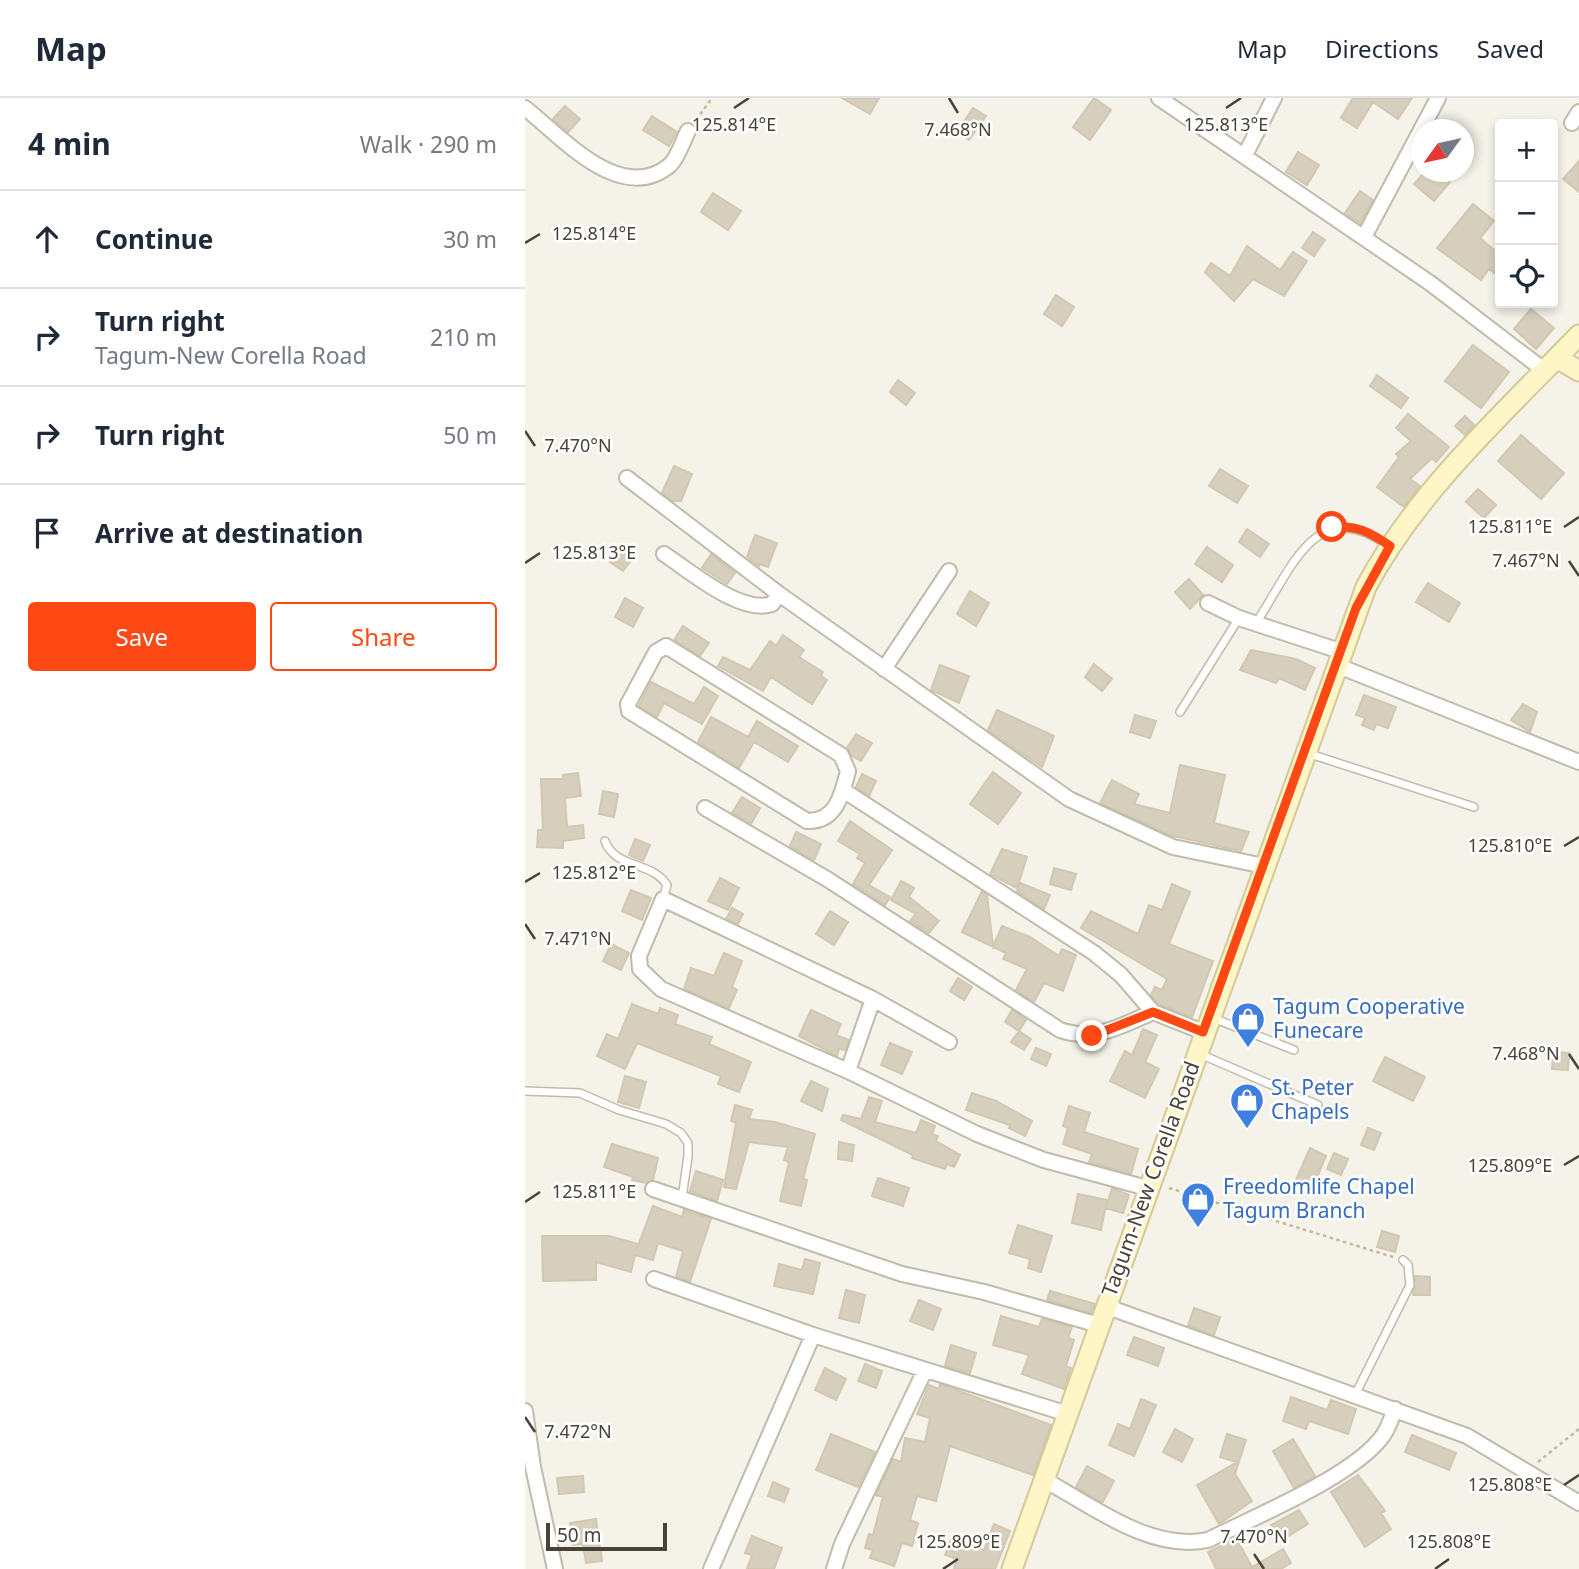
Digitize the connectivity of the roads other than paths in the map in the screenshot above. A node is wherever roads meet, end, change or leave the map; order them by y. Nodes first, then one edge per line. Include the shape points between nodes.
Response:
1 (1159, 98) edge
2 (1274, 98) edge
3 (1439, 98) edge
4 (525, 108) edge
5 (688, 131) road end
6 (1245, 155) junction
7 (1364, 237) junction
8 (1579, 335) edge
9 (1551, 364) junction
10 (1579, 371) edge
11 (627, 478) dead end
12 (1390, 546) junction
13 (664, 554) dead end
14 (949, 571) dead end
15 (779, 594) junction
16 (1208, 603) dead end
17 (1239, 618) junction
18 (1256, 624) junction
19 (1338, 658) junction
20 (884, 669) junction
21 (1180, 712) dead end
22 (1306, 753) junction
23 (1579, 762) edge
24 (843, 790) junction
25 (1474, 807) dead end
26 (705, 808) dead end
27 (605, 841) dead end
28 (1264, 866) junction
29 (663, 899) junction
30 (873, 999) junction
31 (1153, 1012) junction
32 (1206, 1024) junction
33 (949, 1042) dead end
34 (1294, 1050) dead end
35 (1196, 1052) junction
36 (848, 1071) junction
37 (525, 1091) edge
38 (1318, 1105) dead end
39 (1148, 1185) junction
40 (653, 1189) dead end
41 (682, 1199) junction
42 (1403, 1260) road end
43 (654, 1279) dead end
44 (1102, 1316) junction
45 (813, 1335) junction
46 (925, 1370) junction
47 (1355, 1395) junction
48 (1395, 1409) junction
49 (525, 1411) edge
50 (1067, 1414) junction
51 (1044, 1479) junction
52 (1579, 1503) edge
53 (555, 1569) edge
54 (711, 1569) edge
55 (834, 1569) edge
56 (1012, 1569) edge

1 - 6 street
2 - 6 street
3 - 7 street
4 - 5 street via 602,169 625,178 649,177 672,163
6 - 7 street
7 - 9 street
8 - 9 main road, Tagum-New Corella Road
9 - 10 main road
9 - 12 main road, Tagum-New Corella Road via 1467,452
11 - 15 street
12 - 18 lane via 1349,526 1324,530 1300,556
12 - 19 main road, Tagum-New Corella Road via 1366,587
13 - 15 street via 752,607 772,604
14 - 20 street
15 - 20 street
16 - 17 street
17 - 18 street
17 - 21 lane
18 - 19 street
19 - 22 main road, Tagum-New Corella Road
19 - 23 street
20 - 28 street via 1069,799 1173,847
22 - 25 lane
22 - 28 main road, Tagum-New Corella Road
24 - 24 street via 848,771 841,755 673,648 666,646 656,652 628,704 631,713 807,821 818,821 834,811
24 - 31 street via 1094,953 1121,975
26 - 31 street via 827,878 1060,1030 1092,1036
27 - 29 lane via 618,858 662,877 667,885
28 - 32 main road, Tagum-New Corella Road
29 - 30 street
29 - 36 street via 639,957 640,969 648,979 673,995
30 - 33 street
30 - 36 street
31 - 32 street
32 - 34 lane
32 - 35 main road, Tagum-New Corella Road
35 - 38 lane
35 - 39 main road, Tagum-New Corella Road
36 - 39 street via 1044,1160
37 - 41 lane via 580,1093 681,1133 688,1143
39 - 44 main road, Tagum-New Corella Road
40 - 41 street
41 - 44 street via 902,1275
42 - 47 lane via 1410,1285
43 - 45 street
44 - 47 street
44 - 50 main road, Tagum-New Corella Road
45 - 46 street
45 - 54 street
46 - 50 street
46 - 55 street
47 - 48 street
48 - 51 street via 1369,1451 1325,1481 1208,1540 1190,1544 1167,1542
48 - 52 street via 1467,1436
49 - 53 street
50 - 51 main road, Tagum-New Corella Road
51 - 56 main road, Tagum-New Corella Road

